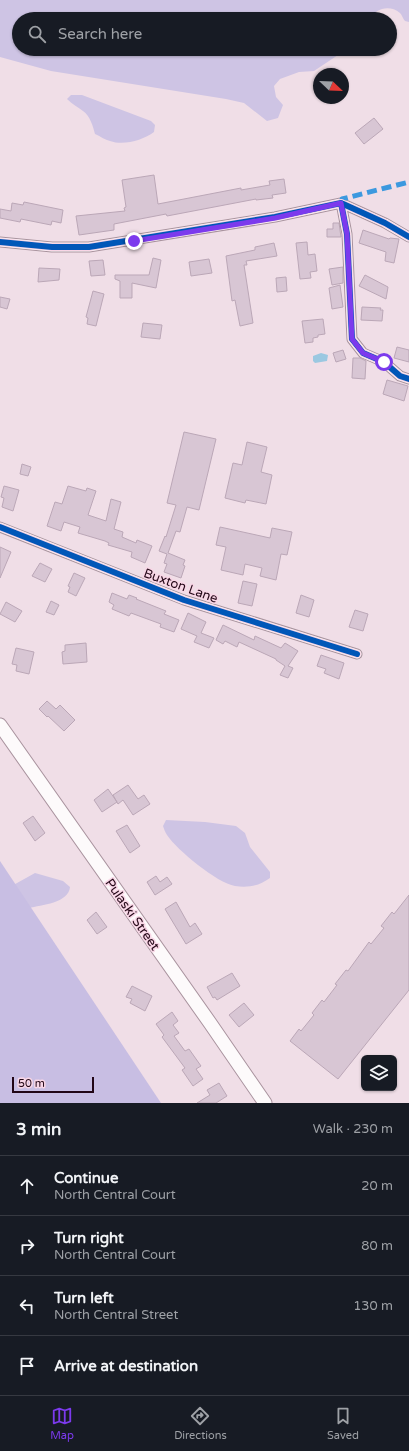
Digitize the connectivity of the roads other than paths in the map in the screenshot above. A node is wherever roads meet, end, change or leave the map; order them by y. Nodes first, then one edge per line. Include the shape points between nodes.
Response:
1 (341, 203) junction
2 (409, 237) edge
3 (0, 242) edge
4 (409, 379) edge
5 (0, 527) edge
6 (357, 654) dead end
7 (0, 725) edge
8 (265, 1103) edge

1 - 2 street
1 - 3 street via 275,218 89,248
1 - 4 street via 347,234 352,339 363,353 384,362 400,376
5 - 6 street, Buxton Lane via 184,600
7 - 8 main road, Pulaski Street

